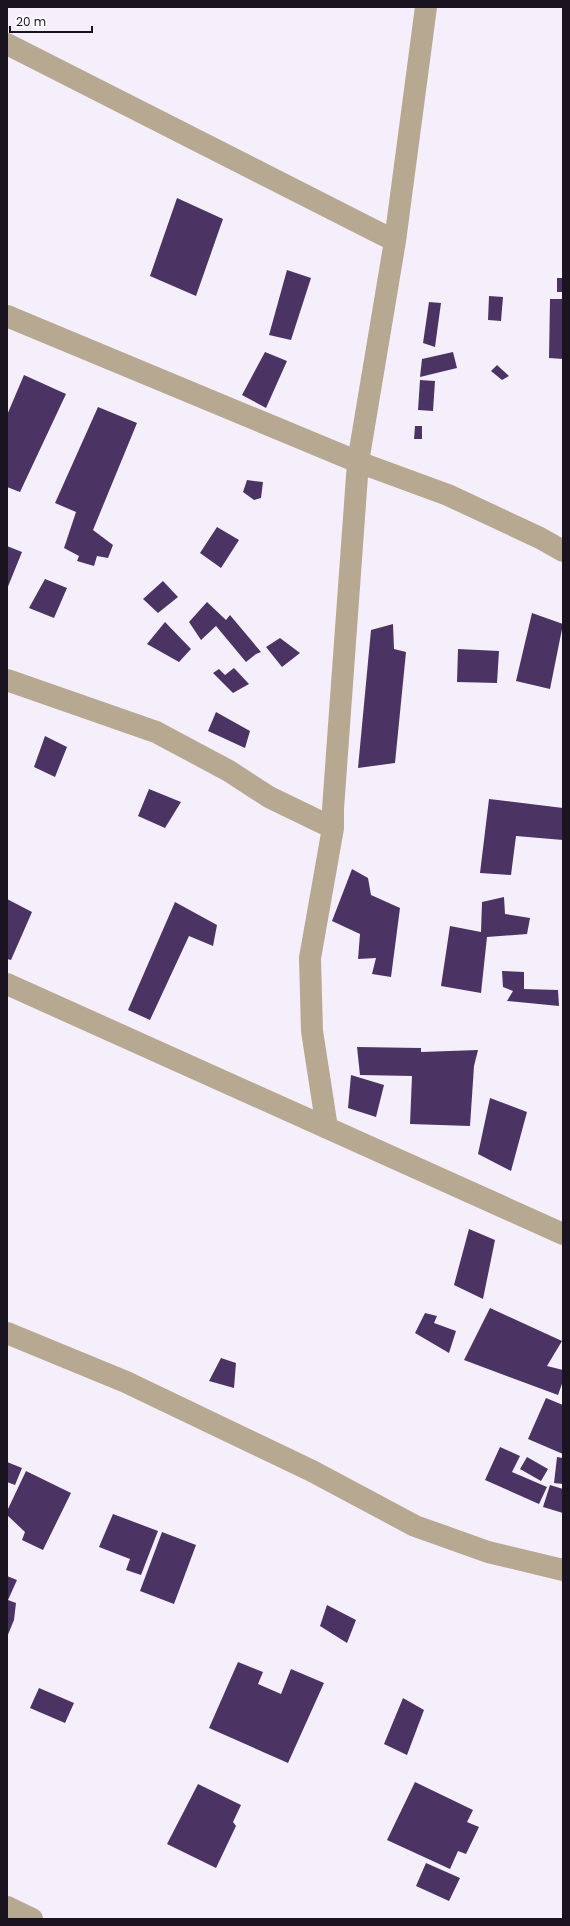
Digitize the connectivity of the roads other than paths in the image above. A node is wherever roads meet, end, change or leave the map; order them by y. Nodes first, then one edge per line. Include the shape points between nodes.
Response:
1 (426, 7) edge
2 (7, 44) edge
3 (395, 241) junction
4 (7, 316) edge
5 (358, 462) junction
6 (563, 551) edge
7 (7, 680) edge
8 (333, 828) junction
9 (7, 984) edge
10 (327, 1128) junction
11 (563, 1234) edge
12 (7, 1333) edge
13 (563, 1570) edge
14 (7, 1907) edge
15 (32, 1919) edge

1 - 3 street
2 - 3 street
3 - 5 street
4 - 5 street
5 - 6 street via 448,495
5 - 8 street
7 - 8 street via 156,732 229,771 269,797
8 - 10 street via 310,958 312,1031
9 - 10 street
10 - 11 street
12 - 13 street via 126,1382 312,1471 415,1526 488,1552
14 - 15 street

